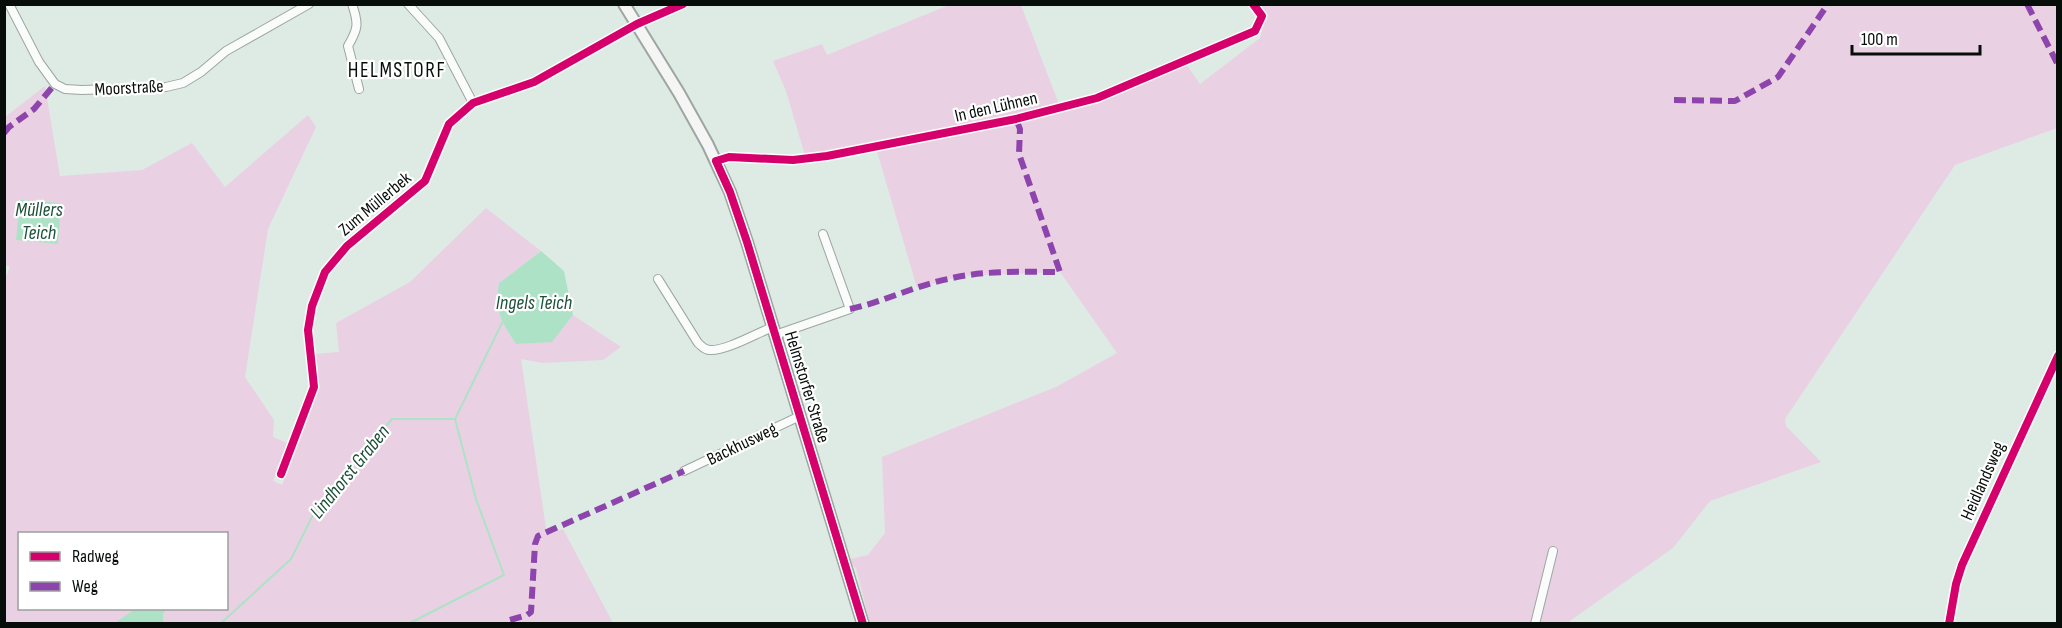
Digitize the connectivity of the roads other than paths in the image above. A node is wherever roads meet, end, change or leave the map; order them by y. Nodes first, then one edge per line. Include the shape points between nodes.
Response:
1 (9, 4) edge
2 (309, 4) edge
3 (352, 4) edge
4 (408, 4) edge
5 (624, 4) edge
6 (683, 4) edge
7 (1254, 4) edge
8 (637, 24) junction
9 (359, 89) dead end
10 (473, 103) junction
11 (716, 161) junction
12 (823, 234) dead end
13 (658, 279) dead end
14 (774, 331) junction
15 (2058, 356) edge
16 (800, 416) junction
17 (684, 471) dead end
18 (280, 474) dead end
19 (1553, 551) dead end
20 (863, 624) edge
21 (1535, 624) edge
22 (1949, 624) edge

1 - 2 street, Moorstraße via 55,84 82,90 183,83 226,51
3 - 9 street via 357,30 348,46
4 - 10 street via 439,38
5 - 8 main road, Helmstorfer Straße
6 - 8 street, Zum Müllerbek
7 - 11 street, In den Lühnen via 1262,16 1255,31 1097,98 1016,119 827,156 793,160 729,157
8 - 10 street, Zum Müllerbek via 534,82
8 - 11 main road, Helmstorfer Straße
10 - 18 street, Zum Müllerbek via 449,124 425,181 347,246 325,272 308,330 314,387
11 - 14 main road, Helmstorfer Straße
12 - 14 street via 850,309
13 - 14 street via 705,349
14 - 16 main road, Helmstorfer Straße
15 - 22 street, Heidlandsweg via 1962,565
16 - 17 street, Backhusweg
16 - 20 main road, Helmstorfer Straße
19 - 21 street

